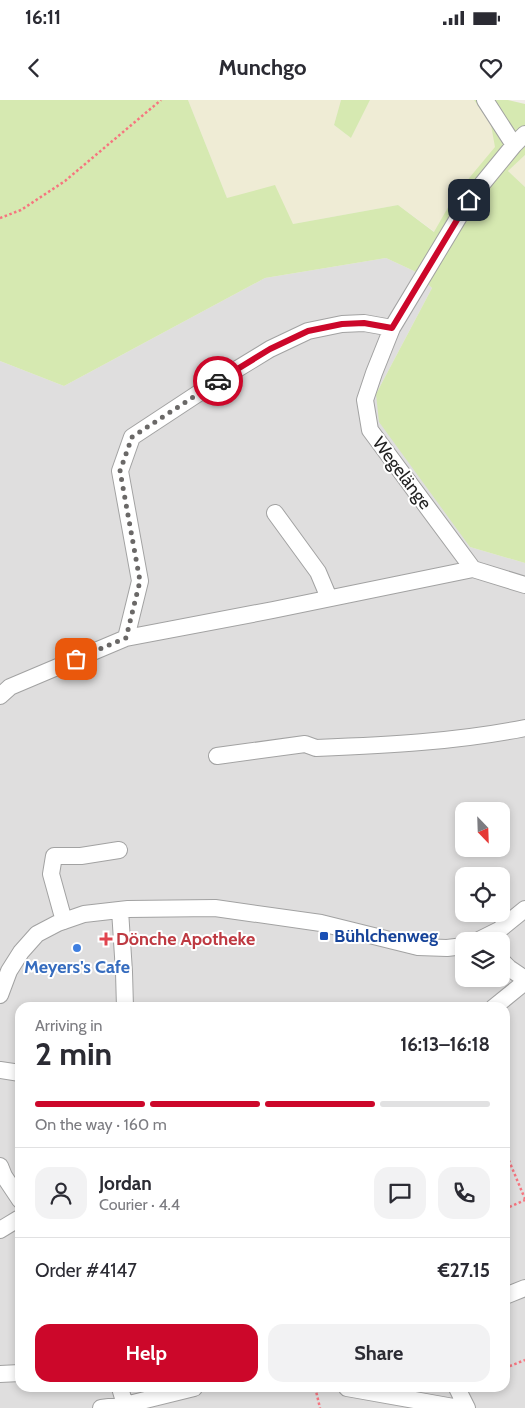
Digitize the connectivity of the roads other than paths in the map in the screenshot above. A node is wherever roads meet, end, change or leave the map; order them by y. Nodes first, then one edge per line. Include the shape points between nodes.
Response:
1 (485, 100) edge
2 (519, 140) edge
3 (392, 328) junction
4 (275, 513) dead end
5 (473, 568) junction
6 (525, 585) edge
7 (329, 598) junction
8 (126, 638) junction
9 (0, 696) edge
10 (525, 728) edge
11 (217, 756) dead end
12 (119, 850) dead end
13 (525, 909) edge
14 (120, 910) junction
15 (64, 921) junction
16 (496, 932) edge
17 (455, 947) edge
18 (5, 968) edge
19 (510, 969) edge
20 (525, 980) edge
21 (0, 995) edge
22 (125, 1002) edge
23 (500, 1002) edge
24 (0, 1070) edge
25 (15, 1072) edge
26 (0, 1166) edge
27 (15, 1192) edge
28 (15, 1222) edge
29 (0, 1230) edge
30 (525, 1288) edge
31 (510, 1294) edge
32 (15, 1373) edge
33 (0, 1374) edge
34 (121, 1392) edge
35 (180, 1392) edge
36 (369, 1392) edge
37 (459, 1392) edge
38 (126, 1407) edge
39 (101, 1408) edge
40 (459, 1408) edge
41 (467, 1408) edge

1 - 2 street
2 - 3 street, Wegelänge via 469,200
3 - 5 street, Wegelänge via 365,400 370,430
3 - 8 street via 364,323 308,331 270,349 132,437 120,471 140,581
4 - 7 street via 318,572
5 - 6 street
5 - 7 street
7 - 8 street
8 - 9 street via 10,687
10 - 11 street via 493,735 428,741 316,748 305,744
12 - 15 street via 54,856 51,874
13 - 16 street
14 - 15 street via 84,914
14 - 17 street via 215,908 321,923 418,947
14 - 22 street
15 - 18 street via 37,934
18 - 21 street
19 - 20 street
20 - 23 street
24 - 25 street
26 - 27 street
28 - 29 street
30 - 31 street
32 - 33 street
34 - 38 street
35 - 38 street
36 - 40 street
37 - 41 street
38 - 39 street

